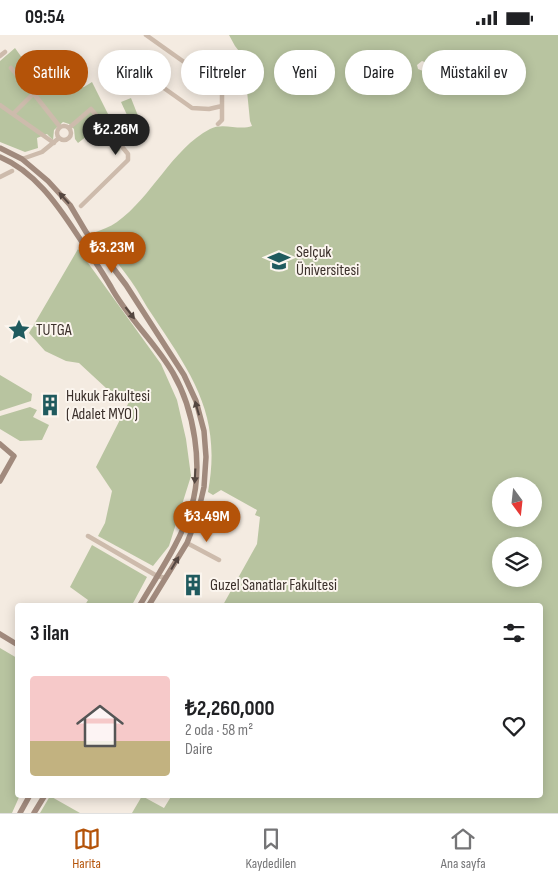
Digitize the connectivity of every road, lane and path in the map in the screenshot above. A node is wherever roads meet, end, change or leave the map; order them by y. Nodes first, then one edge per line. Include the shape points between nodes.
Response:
1 (146, 35) edge
2 (6, 52) dead end
3 (0, 56) edge
4 (11, 69) dead end
5 (15, 73) edge
6 (171, 93) edge
7 (33, 95) edge
8 (35, 95) edge
9 (0, 105) edge
10 (222, 106) junction
11 (13, 114) junction
12 (218, 124) dead end
13 (60, 127) junction
14 (69, 128) junction
15 (59, 138) junction
16 (54, 143) junction
17 (0, 149) edge
18 (0, 157) edge
19 (22, 159) junction
20 (12, 171) dead end
21 (0, 177) edge
22 (81, 206) dead end
23 (86, 232) junction
24 (77, 234) junction
25 (124, 283) junction
26 (129, 290) junction
27 (113, 291) junction
28 (117, 297) junction
29 (0, 444) edge
30 (0, 481) edge
31 (88, 536) dead end
32 (187, 543) junction
33 (219, 560) dead end
34 (157, 576) junction
35 (166, 579) junction
36 (141, 603) edge
37 (150, 603) edge
38 (0, 635) edge
39 (15, 643) edge
40 (28, 798) edge
41 (43, 798) edge
42 (20, 813) edge
43 (34, 813) edge

1 - 10 street via 222,89
2 - 3 street
4 - 5 street
6 - 10 street via 192,108
7 - 11 street
8 - 13 street
9 - 11 street
10 - 12 street via 222,120
11 - 16 street
13 - 14 street
13 - 15 street
14 - 15 street via 69,138
14 - 22 street via 91,109 128,155 128,160
15 - 16 street
16 - 19 street via 42,152
17 - 19 main road
18 - 24 main road via 47,191
23 -> 19 main road via 70,205
20 - 21 street
23 - 24 street
23 - 25 main road
24 - 27 main road
25 - 26 main road
25 - 27 main road via 117,284
26 - 28 main road via 125,297
32 -> 26 main road via 204,487 204,431 196,401 184,375
27 - 28 main road
28 -> 34 main road via 173,374 191,421 196,453 191,507 176,544
29 - 30 main road via 14,457
31 - 34 street
32 - 33 street
35 -> 32 main road
34 - 35 street
34 - 36 main road
35 - 37 main road
38 - 39 main road
40 - 42 main road
41 - 43 main road

